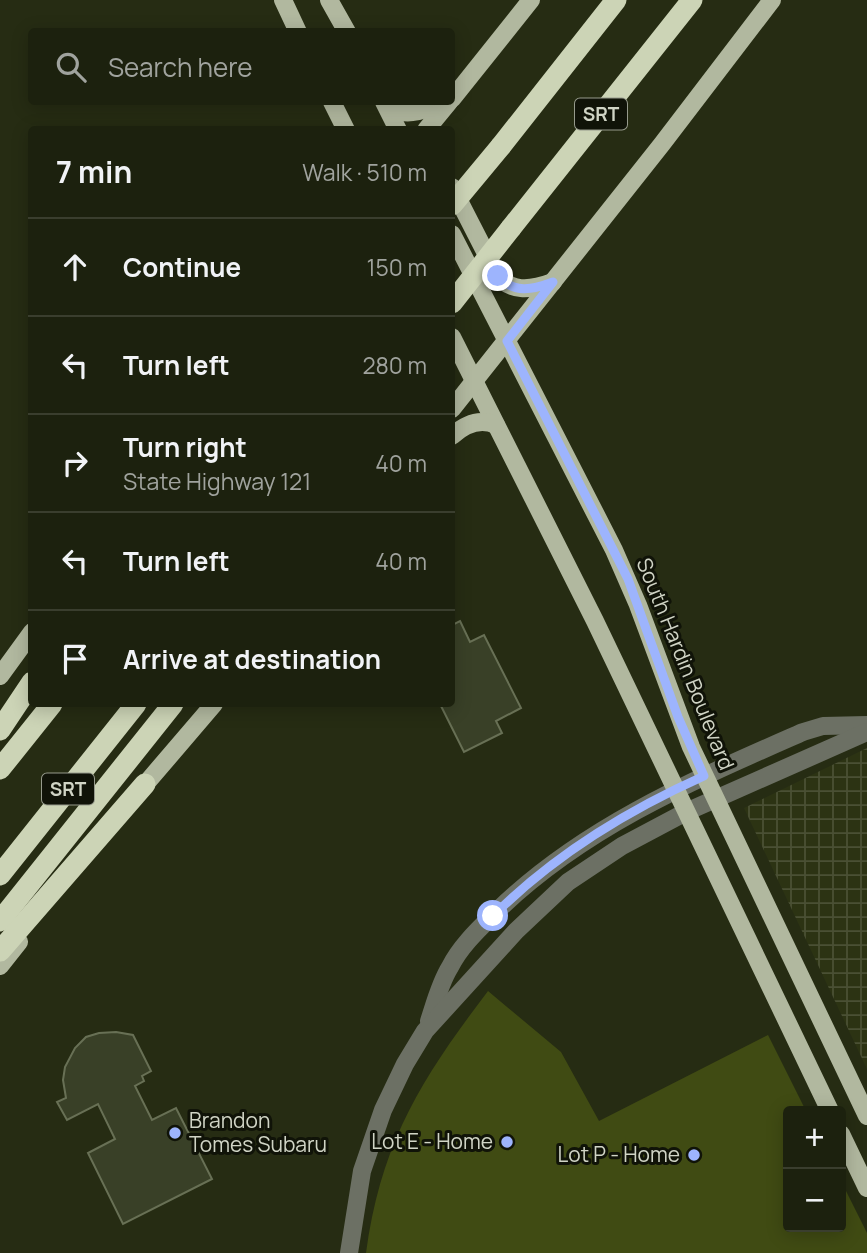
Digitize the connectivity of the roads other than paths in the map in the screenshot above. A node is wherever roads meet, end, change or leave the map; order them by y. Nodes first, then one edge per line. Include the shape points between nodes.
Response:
1 (283, 0) edge
2 (330, 0) edge
3 (531, 0) edge
4 (616, 0) edge
5 (692, 0) edge
6 (772, 0) edge
7 (296, 28) edge
8 (345, 28) edge
9 (455, 92) edge
10 (333, 105) edge
11 (385, 105) edge
12 (388, 105) edge
13 (434, 105) edge
14 (445, 105) edge
15 (446, 105) edge
16 (343, 126) edge
17 (395, 126) edge
18 (429, 126) edge
19 (439, 126) edge
20 (455, 193) edge
21 (455, 201) edge
22 (455, 240) edge
23 (553, 282) junction
24 (455, 299) edge
25 (507, 341) junction
26 (455, 343) edge
27 (474, 381) junction
28 (455, 405) edge
29 (496, 425) junction
30 (455, 434) edge
31 (28, 638) edge
32 (0, 676) edge
33 (28, 681) edge
34 (28, 688) edge
35 (50, 707) edge
36 (134, 707) edge
37 (171, 707) edge
38 (211, 707) edge
39 (0, 716) edge
40 (867, 725) edge
41 (0, 730) edge
42 (867, 732) edge
43 (0, 769) edge
44 (704, 776) junction
45 (145, 784) junction
46 (675, 789) junction
47 (715, 799) junction
48 (686, 812) junction
49 (0, 875) edge
50 (0, 920) edge
51 (0, 951) edge
52 (0, 966) edge
53 (425, 1031) junction
54 (828, 1106) edge
55 (867, 1116) edge
56 (846, 1144) edge
57 (867, 1188) edge
58 (349, 1253) edge

1 - 7 main road
2 - 8 main road
3 - 9 main road
4 - 21 highway, SRT, bridge
5 - 24 highway, SRT, bridge
6 - 23 main road
10 - 16 main road
11 - 17 main road
12 - 13 main road via 407,113
14 - 18 main road
15 - 19 main road
20 - 23 main road via 503,281 522,290
22 - 25 main road, South Hardin Boulevard
23 - 25 main road
25 - 27 main road
25 - 44 main road, South Hardin Boulevard via 628,579
26 - 27 main road
27 - 28 main road
27 - 29 main road
29 - 30 main road via 480,421
29 - 46 main road
31 - 32 main road
33 - 39 highway
34 - 41 highway
35 - 43 highway
36 - 49 highway, SRT
37 - 50 highway
38 - 45 main road
40 - 44 street via 823,726 803,732
42 - 47 street
44 - 46 street
44 - 47 main road, South Hardin Boulevard
45 - 51 highway
45 - 52 main road
46 - 48 main road
46 - 53 street via 568,851 507,902 450,965
47 - 48 street
47 - 55 main road, South Hardin Boulevard
48 - 53 street via 602,857 568,882 516,931
48 - 54 main road
53 - 58 street via 392,1090 368,1150
56 - 57 main road

